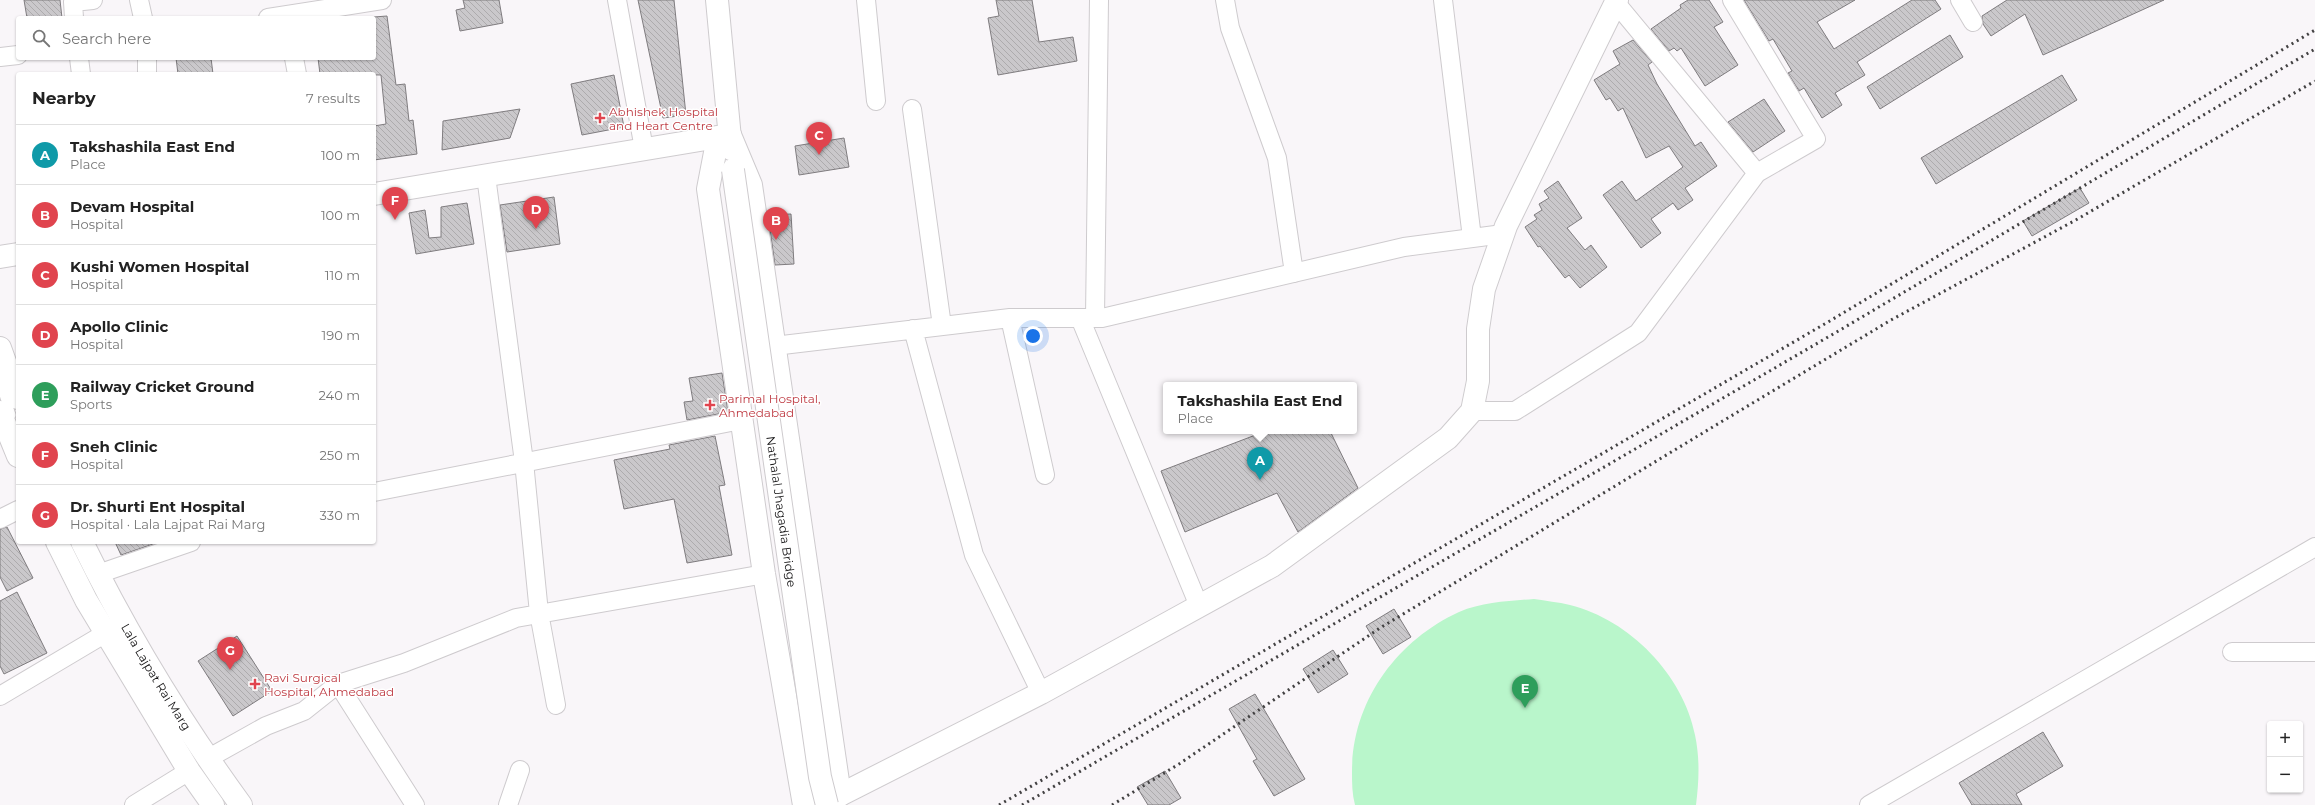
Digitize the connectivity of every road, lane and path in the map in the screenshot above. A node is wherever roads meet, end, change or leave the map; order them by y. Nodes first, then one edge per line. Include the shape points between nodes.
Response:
1 (93, 0) edge
2 (139, 0) edge
3 (382, 0) edge
4 (617, 0) edge
5 (717, 0) edge
6 (866, 0) edge
7 (1099, 0) edge
8 (1225, 0) edge
9 (1443, 0) edge
10 (1732, 0) edge
11 (1960, 0) edge
12 (1617, 1) edge
13 (73, 7) edge
14 (285, 11) edge
15 (143, 16) edge
16 (273, 16) edge
17 (1973, 22) dead end
18 (16, 55) edge
19 (0, 57) edge
20 (79, 60) edge
21 (147, 60) edge
22 (294, 60) edge
23 (81, 72) edge
24 (148, 72) edge
25 (297, 72) edge
26 (876, 102) dead end
27 (912, 109) dead end
28 (724, 136) junction
29 (644, 150) junction
30 (727, 171) junction
31 (1757, 174) junction
32 (486, 176) junction
33 (376, 194) edge
34 (1503, 234) junction
35 (1472, 238) junction
36 (16, 254) edge
37 (0, 257) edge
38 (1294, 273) junction
39 (1010, 318) junction
40 (1087, 318) junction
41 (942, 326) junction
42 (913, 329) junction
43 (774, 346) junction
44 (0, 348) edge
45 (0, 383) edge
46 (16, 392) edge
47 (1472, 411) junction
48 (0, 412) edge
49 (741, 420) junction
50 (16, 427) edge
51 (16, 451) edge
52 (524, 462) junction
53 (1045, 476) dead end
54 (376, 492) edge
55 (16, 511) edge
56 (0, 519) edge
57 (58, 544) edge
58 (69, 544) edge
59 (83, 544) edge
60 (187, 544) edge
61 (2315, 547) edge
62 (764, 574) junction
63 (94, 580) junction
64 (1199, 606) junction
65 (540, 613) junction
66 (109, 629) junction
67 (2232, 652) dead end
68 (2315, 652) edge
69 (338, 684) junction
70 (1041, 693) junction
71 (0, 696) edge
72 (556, 705) dead end
73 (177, 732) dead end
74 (207, 759) junction
75 (520, 770) dead end
76 (189, 771) junction
77 (221, 799) edge
78 (834, 800) edge
79 (134, 805) edge
80 (415, 805) edge
81 (508, 805) edge
82 (789, 805) edge
83 (799, 805) edge
84 (804, 805) edge
85 (808, 805) edge
86 (816, 805) edge
87 (1868, 805) edge

1 - 13 street
2 - 15 street
3 - 14 street
4 - 29 street
5 - 28 street
6 - 26 street
7 - 40 street
8 - 38 street via 1230,28 1277,158
9 - 35 street
10 - 31 street via 1816,139
11 - 17 street
12 - 31 street
12 - 34 street
14 - 16 street
18 - 19 street
20 - 23 street
21 - 24 street
22 - 25 street
27 - 41 street
28 - 29 street
28 - 30 street
28 - 43 street via 751,185
28 - 49 street via 708,189
29 - 32 street
30 - 78 street, Nathalal Jhagadia Bridge, bridge via 819,769
30 - 86 street, Nathalal Jhagadia Bridge via 809,779
31 - 47 street via 1638,333 1515,411
32 - 33 street
32 - 52 street
34 - 35 street
34 - 47 street via 1484,289 1478,329 1478,381
35 - 38 street via 1404,248
36 - 37 street
38 - 40 street via 1102,318
39 - 40 street
39 - 41 street
39 - 53 street
40 - 64 street
41 - 42 street
42 - 43 street
42 - 70 street via 974,555
43 - 78 street
44 - 46 street
45 - 50 lane
47 - 64 street via 1448,438 1272,566
48 - 51 street
49 - 52 street
49 - 62 street
52 - 54 street
52 - 65 street
55 - 56 street
57 - 66 street, Lala Lajpat Rai Marg via 86,600
58 - 63 lane
59 - 63 street, Lala Lajpat Rai Marg
60 - 63 street
61 - 87 street
62 - 65 street
62 - 84 street
63 - 74 street, Lala Lajpat Rai Marg
64 - 70 street
65 - 69 street via 516,618 404,663
65 - 72 street
66 - 71 street
66 - 73 lane
66 - 76 street, Lala Lajpat Rai Marg
67 - 68 street
69 - 74 street via 304,711 266,726
69 - 80 street
70 - 78 street
74 - 77 street, Lala Lajpat Rai Marg
75 - 81 street
76 - 77 street, Lala Lajpat Rai Marg
76 - 79 street
78 - 85 street
82 - 83 street

